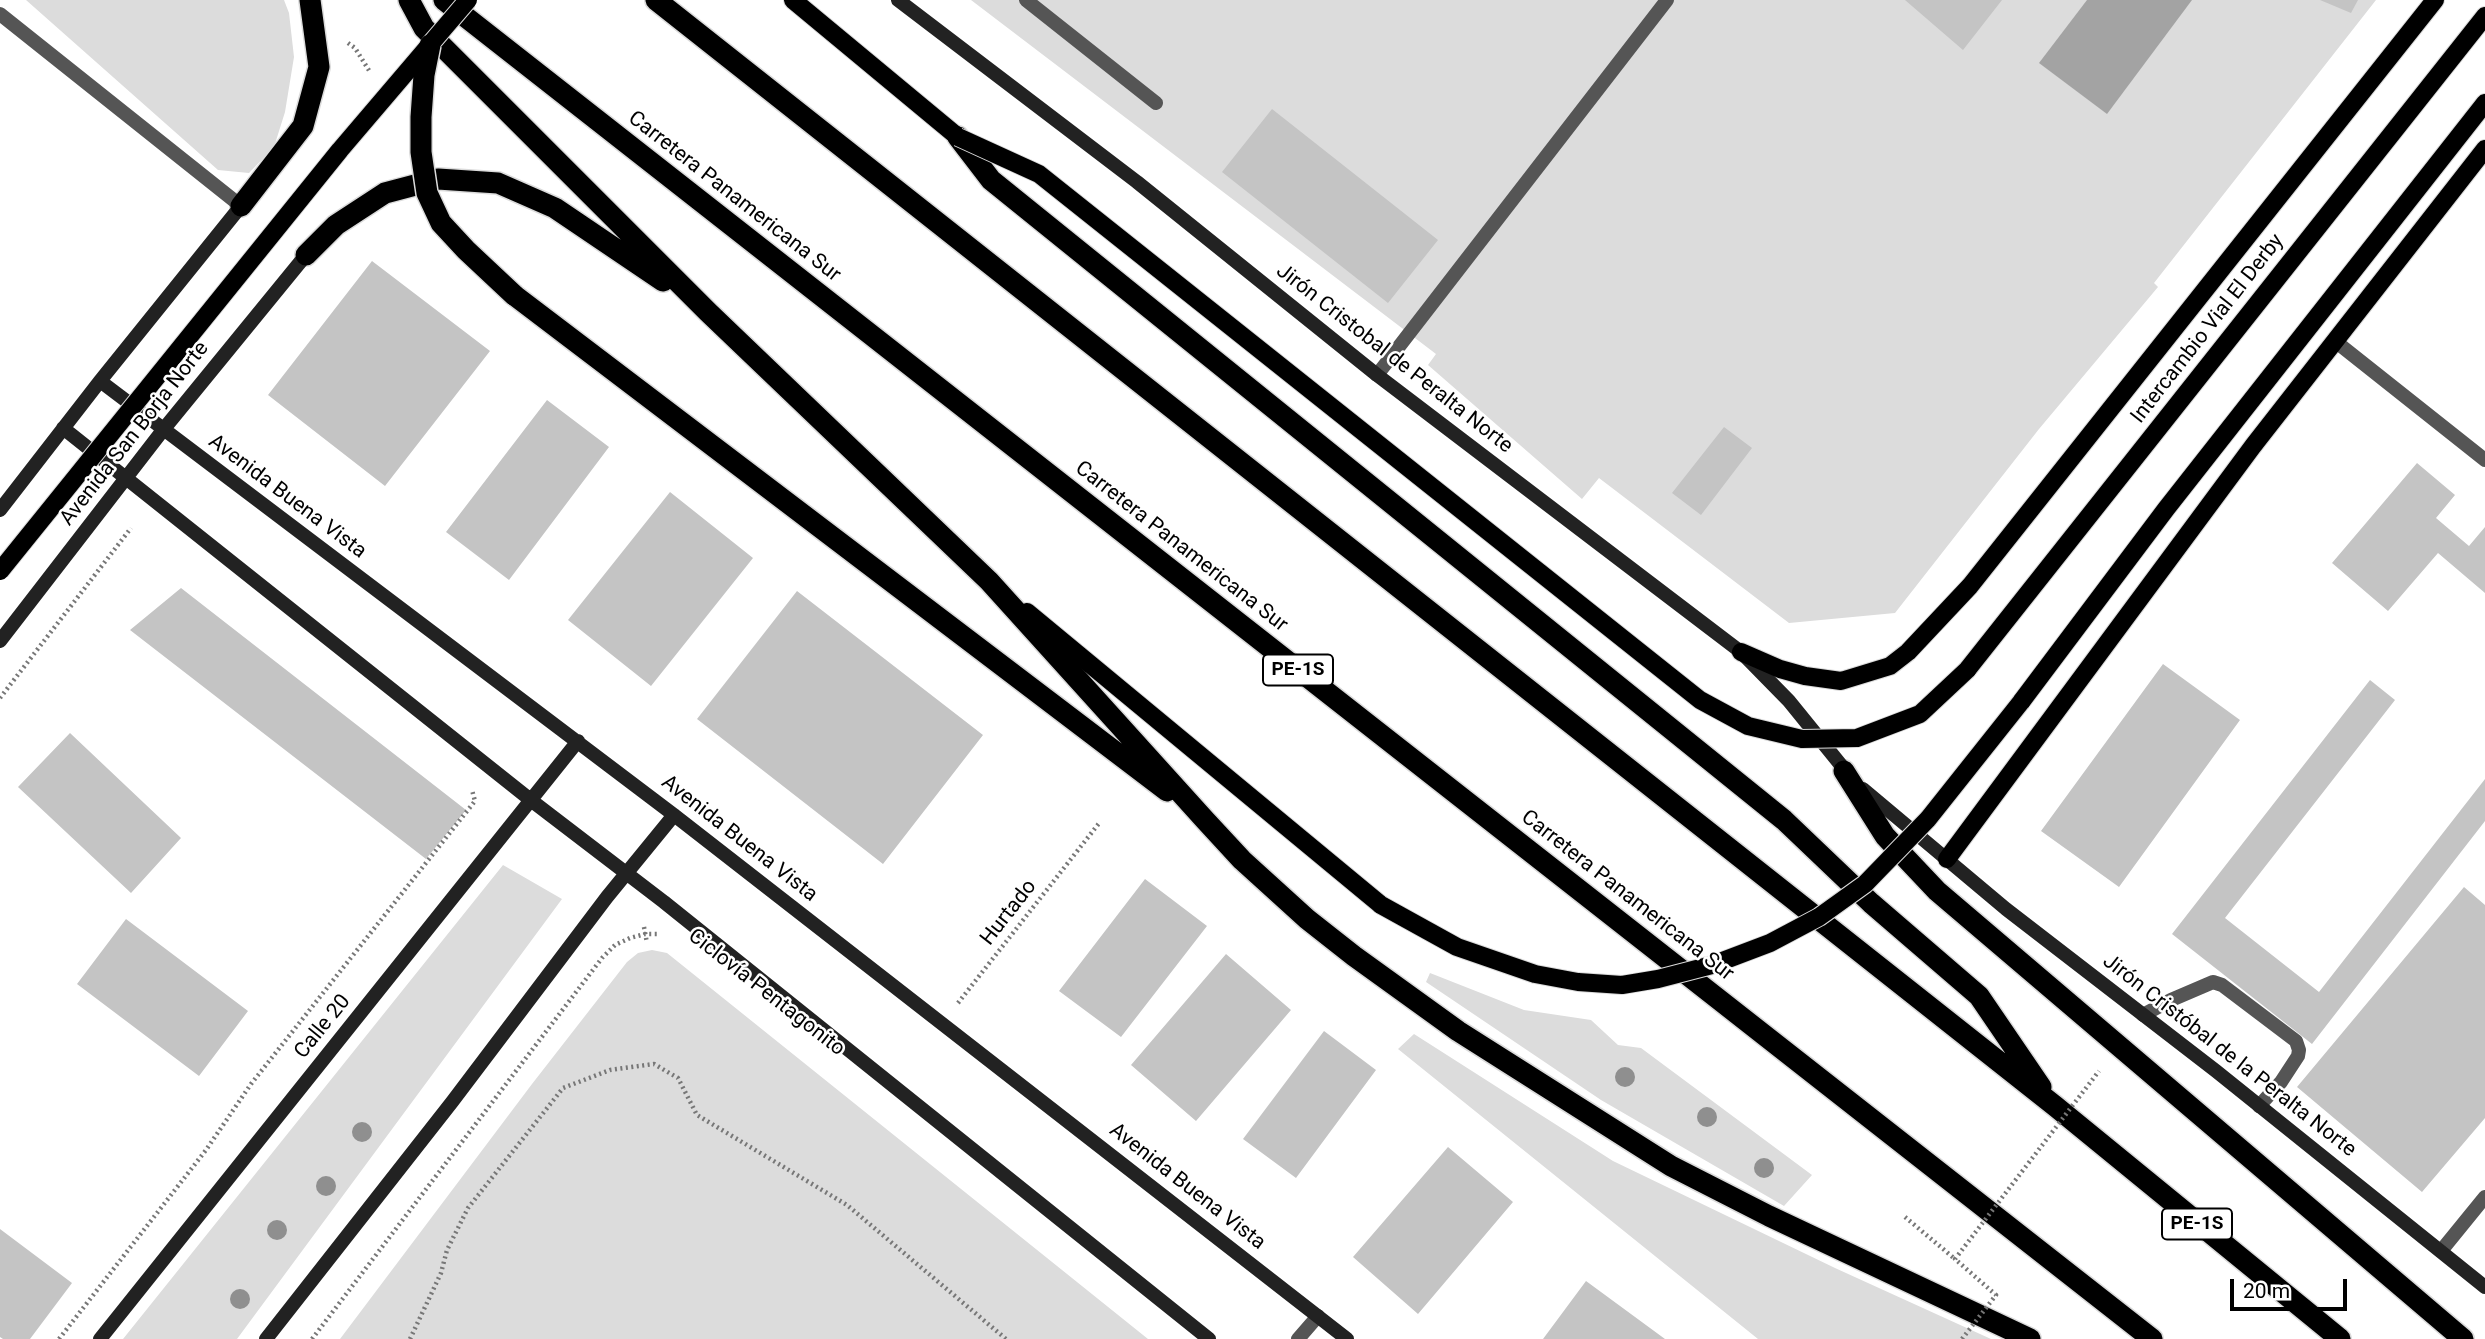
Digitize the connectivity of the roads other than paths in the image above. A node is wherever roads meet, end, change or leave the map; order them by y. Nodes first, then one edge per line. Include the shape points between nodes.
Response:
1 (310, 0) edge
2 (409, 0) edge
3 (444, 0) edge
4 (468, 0) edge
5 (656, 0) edge
6 (793, 0) edge
7 (898, 0) edge
8 (1026, 0) edge
9 (1667, 0) edge
10 (2435, 0) edge
11 (0, 14) edge
12 (2485, 16) edge
13 (430, 45) junction
14 (1156, 103) dead end
15 (2485, 103) edge
16 (958, 137) junction
17 (2485, 149) edge
18 (241, 206) junction
19 (306, 255) joint
20 (708, 312) junction
21 (2335, 341) junction
22 (1377, 375) junction
23 (100, 381) junction
24 (63, 428) junction
25 (163, 430) junction
26 (2485, 460) edge
27 (126, 479) junction
28 (0, 510) edge
29 (0, 571) edge
30 (989, 581) junction
31 (0, 641) edge
32 (1741, 652) junction
33 (578, 741) junction
34 (1844, 771) junction
35 (532, 801) junction
36 (674, 815) junction
37 (1205, 820) junction
38 (1947, 859) junction
39 (628, 873) junction
40 (2143, 1015) junction
41 (2054, 1106) junction
42 (2259, 1106) junction
43 (2485, 1197) edge
44 (2441, 1251) junction
45 (2485, 1287) edge
46 (1318, 1316) junction
47 (100, 1339) edge
48 (266, 1339) edge
49 (1209, 1339) edge
50 (1298, 1339) edge
51 (1347, 1339) edge
52 (2030, 1339) edge
53 (2152, 1339) edge
54 (2340, 1339) edge
55 (2463, 1339) edge

1 - 18 highway via 320,67 303,126
2 - 20 highway via 424,28
3 - 53 highway, Carretera Panamericana Sur / PE-1S
4 - 13 main road, bridge
5 - 41 highway, PE-1S
6 - 16 main road, Intercambio Vial El Derby
7 - 22 main road, Jirón Cristobal de Peralta Norte via 1126,174
8 - 14 street
9 - 22 street
10 - 32 main road via 1970,586 1908,652 1890,666 1841,681 1793,673
11 - 18 street
12 - 16 main road, Intercambio Vial El Derby, bridge via 1967,670 1920,714 1857,738 1802,739 1748,726 1700,700 1039,174
13 - 29 main road, bridge
13 - 37 highway, bridge via 421,117 427,193 441,223 466,250 514,295
15 - 30 main road, bridge via 1928,819 1866,884 1769,943 1712,965 1622,985 1577,982 1535,974 1457,947 1381,905
16 - 41 highway via 991,180 1784,820 1979,996
17 - 21 main road
18 - 23 main road
19 - 20 highway via 336,226 385,193 438,179 498,183 555,208
19 - 25 main road, Avenida San Borja Norte
20 - 30 highway
21 - 26 street
21 - 38 main road
22 - 32 main road, Jirón Cristobal de Peralta Norte
23 - 24 main road
23 - 25 main road, Avenida Buena Vista
24 - 27 main road
24 - 28 main road
25 - 27 main road, Avenida San Borja Norte
25 - 33 main road, Avenida Buena Vista
27 - 31 main road, Avenida San Borja Norte
27 - 35 main road
30 - 37 highway
32 - 34 main road, Jirón Cristobal de Peralta Norte via 1789,701
33 - 35 main road, Calle 20
33 - 36 main road, Avenida Buena Vista
34 - 38 main road, Jirón Cristóbal de la Peralta Norte
34 - 55 highway via 1885,836 1937,891
35 - 39 main road
35 - 47 main road, Calle 20
36 - 39 main road
36 - 46 main road, Avenida Buena Vista
37 - 52 highway via 1242,860 1354,956 1458,1031 1595,1119 1671,1166 1756,1210
38 - 40 main road, Jirón Cristóbal de la Peralta Norte
39 - 48 main road
39 - 49 main road
40 - 42 main road, Jirón Cristóbal de la Peralta Norte
40 - 42 street via 2213,982 2296,1041 2298,1056
41 - 54 highway, PE-1S
42 - 44 main road, Jirón Cristóbal de la Peralta Norte
43 - 44 street
44 - 45 main road, Jirón Cristóbal de la Peralta Norte
46 - 50 street
46 - 51 main road, Avenida Buena Vista

